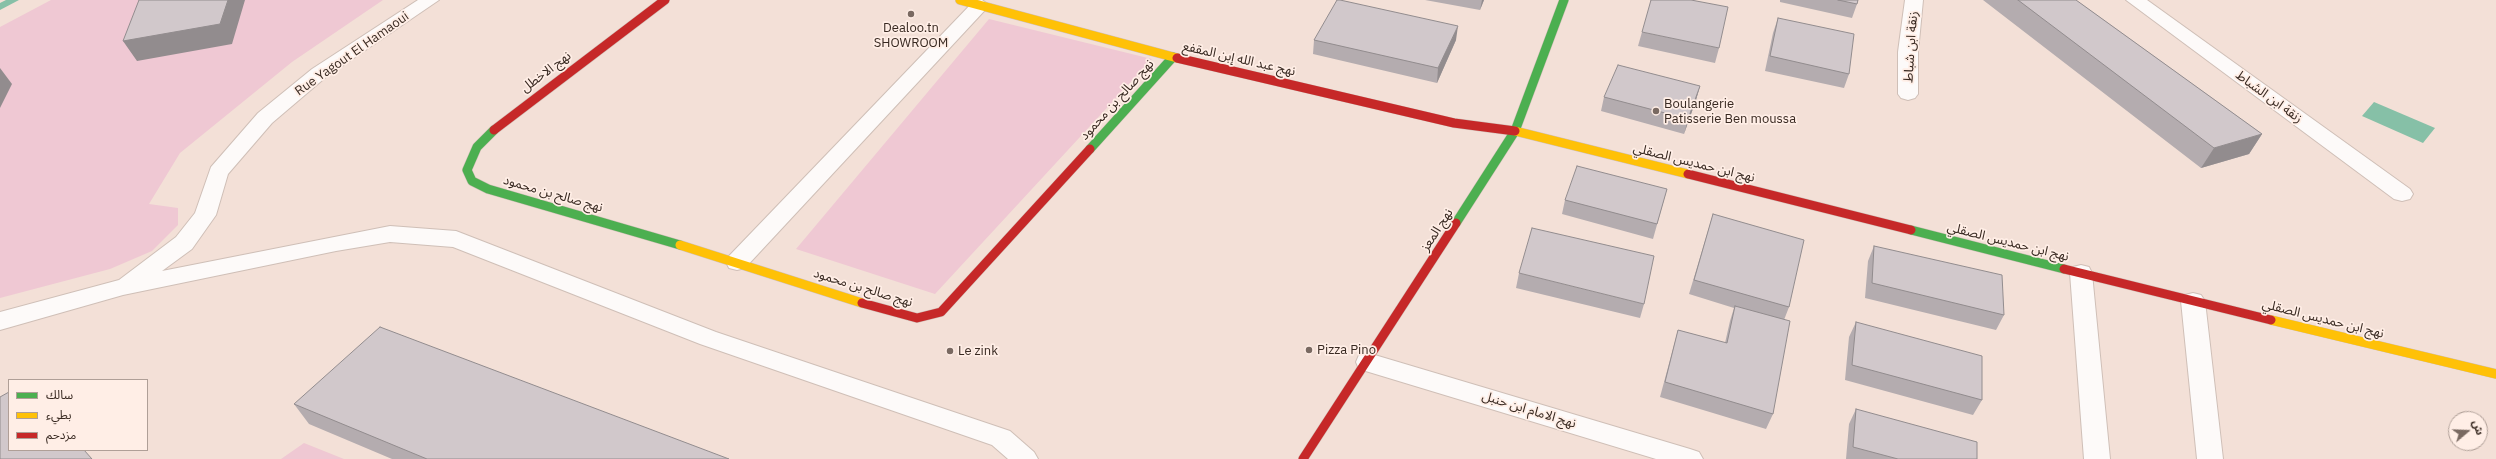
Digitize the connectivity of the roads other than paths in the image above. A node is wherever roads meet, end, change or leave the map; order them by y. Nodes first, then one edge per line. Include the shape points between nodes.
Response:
1 (430, 0) edge
2 (665, 0) edge
3 (960, 0) edge
4 (1564, 0) edge
5 (1914, 0) edge
6 (2135, 0) edge
7 (980, 5) junction
8 (1174, 57) junction
9 (1908, 94) dead end
10 (1515, 131) junction
11 (472, 181) joint
12 (2402, 194) dead end
13 (737, 262) junction
14 (2081, 273) junction
15 (123, 287) junction
16 (2193, 301) junction
17 (2, 322) edge
18 (1368, 362) junction
19 (2496, 374) edge
20 (1025, 459) edge
21 (1303, 459) edge
22 (1690, 459) edge
23 (2097, 459) edge
24 (2210, 459) edge

1 - 15 street, Rue Yagout El Hamaoui via 319,74 265,118 218,172 205,215 184,243
2 - 11 street, نهج الاخطل via 500,123 478,147 467,170
3 - 7 street, نهج عبد الله إبن المقفع
4 - 10 street, نهج المعز
5 - 9 street, زنقة ابن شباط via 1908,52
6 - 12 street, زنقة ابن الشباط
7 - 8 street, نهج عبد الله إبن المقفع
7 - 13 street
8 - 10 street, نهج عبد الله إبن المقفع via 1454,123
8 - 13 street, نهج صالح بن محمود via 941,312 917,318 878,308
10 - 14 street, نهج ابن حمديس الصقلي
10 - 18 street, نهج المعز
11 - 13 street, نهج صالح بن محمود via 488,189
14 - 16 street, نهج ابن حمديس الصقلي
14 - 23 street
15 - 17 street
15 - 20 street via 390,234 456,239 708,338 1001,438
16 - 19 street, نهج ابن حمديس الصقلي
16 - 24 street
18 - 21 street, نهج المعز
18 - 22 street, نهج الامام ابن حنبل

